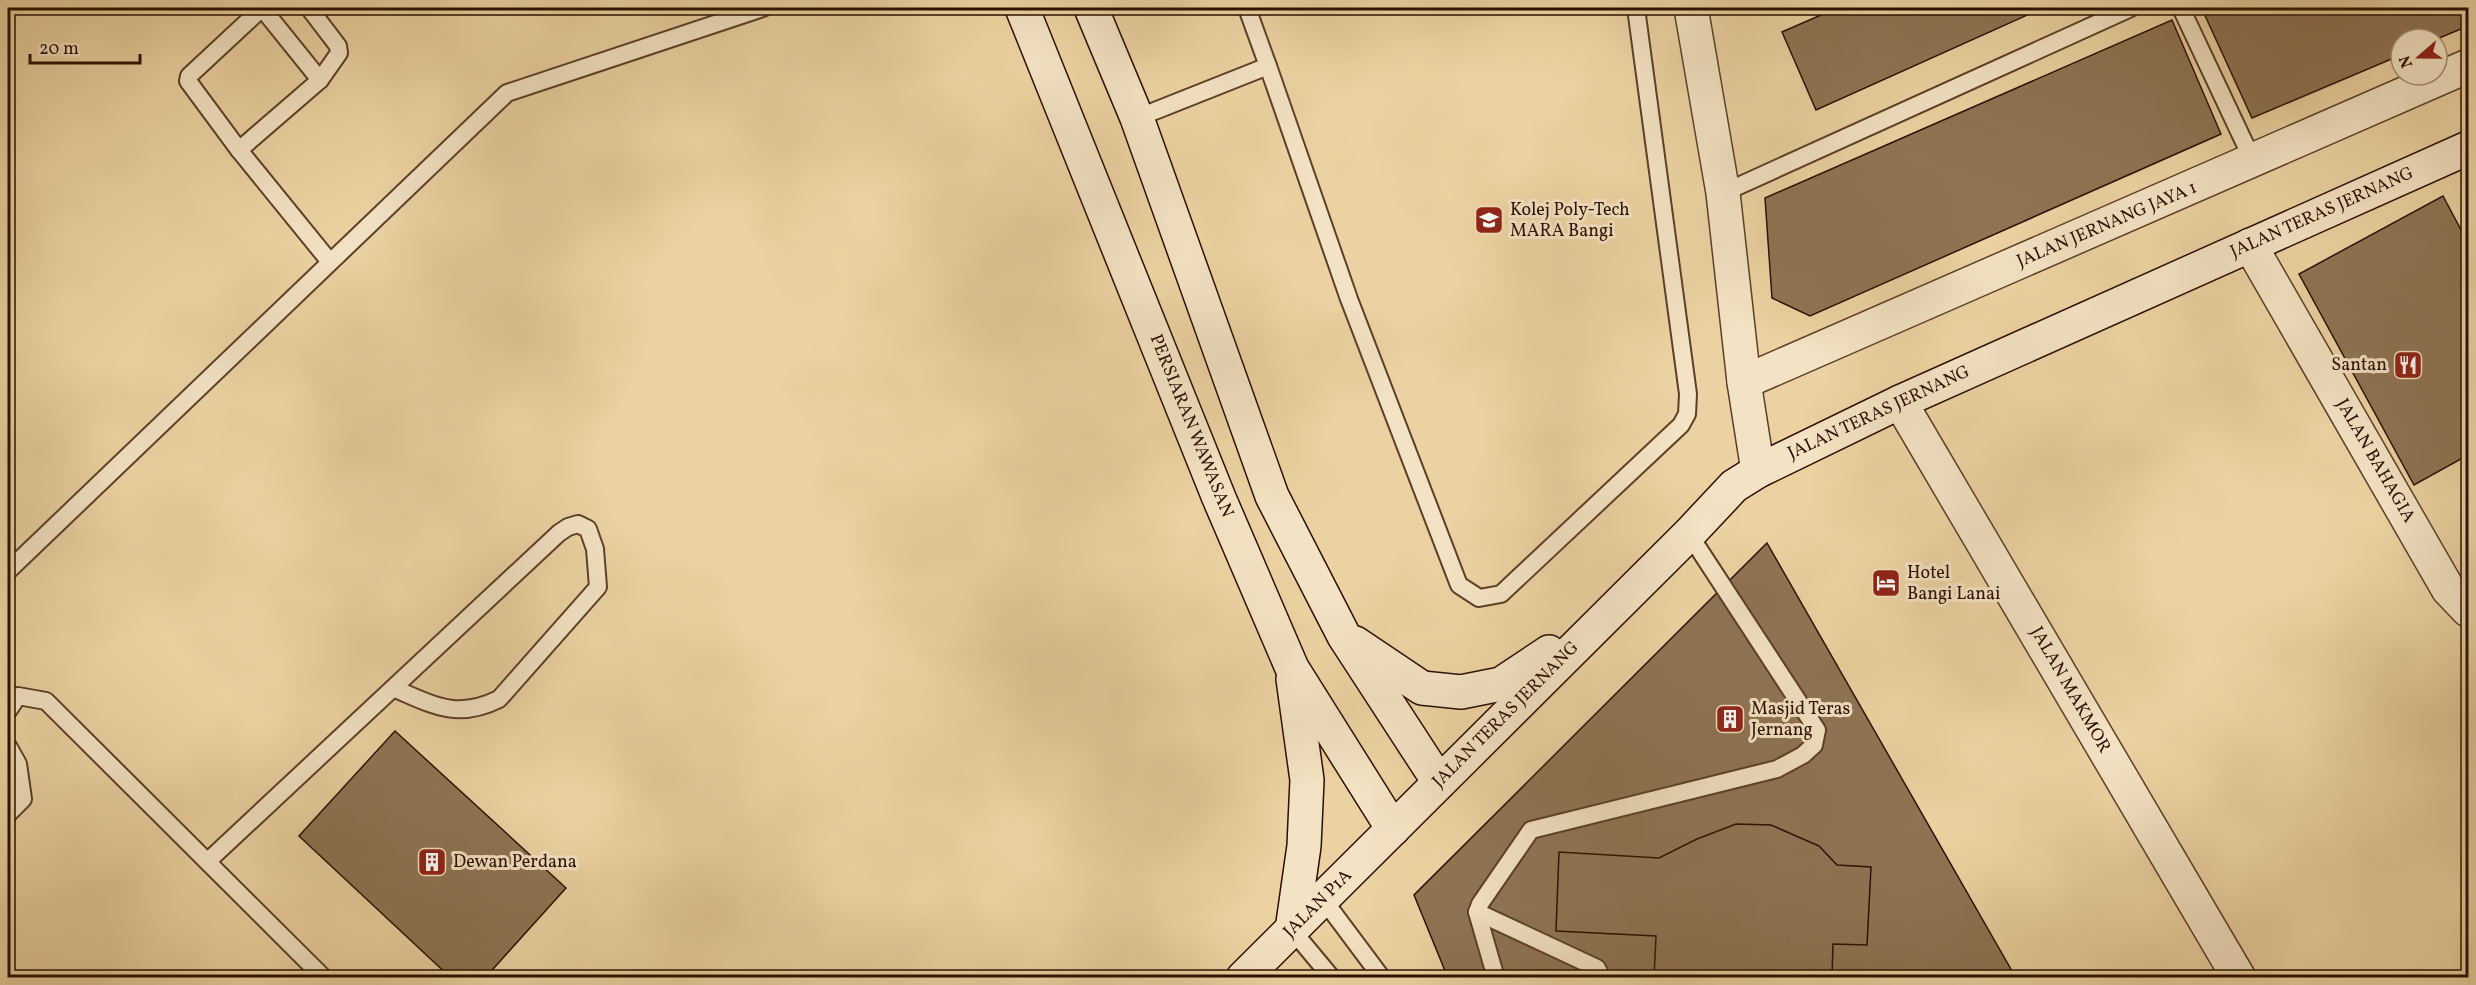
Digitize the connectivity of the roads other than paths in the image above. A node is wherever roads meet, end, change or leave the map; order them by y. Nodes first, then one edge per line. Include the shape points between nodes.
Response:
1 (262, 8) edge
2 (309, 8) edge
3 (763, 8) edge
4 (1022, 8) edge
5 (1247, 8) edge
6 (1636, 8) edge
7 (1691, 8) edge
8 (2131, 8) edge
9 (2181, 8) edge
10 (1091, 12) edge
11 (1268, 66) junction
12 (2469, 66) edge
13 (320, 81) junction
14 (1137, 118) junction
15 (2469, 148) edge
16 (239, 150) junction
17 (2253, 161) junction
18 (1723, 193) junction
19 (2250, 245) junction
20 (330, 262) junction
21 (1744, 382) junction
22 (1900, 402) junction
23 (1758, 471) junction
24 (1689, 534) junction
25 (8, 571) edge
26 (2469, 610) edge
27 (1604, 617) junction
28 (1344, 636) junction
29 (1292, 668) junction
30 (393, 688) junction
31 (8, 711) edge
32 (8, 746) edge
33 (1439, 782) junction
34 (8, 814) edge
35 (1393, 829) junction
36 (208, 861) junction
37 (1323, 899) junction
38 (1478, 912) junction
39 (1292, 930) junction
40 (324, 978) edge
41 (1243, 978) edge
42 (1332, 978) edge
43 (1382, 978) edge
44 (1496, 978) edge
45 (1602, 978) edge
46 (2239, 978) edge

1 - 13 lane
1 - 16 lane via 189,76 190,85
2 - 13 lane via 339,49
3 - 20 lane via 507,93
4 - 29 main road, PERSIARAN WAWASAN
5 - 11 lane
6 - 11 lane via 1688,394 1687,414 1681,425 1501,594 1479,598 1459,585 1349,299
7 - 18 main road
8 - 18 lane
9 - 17 lane
10 - 14 main road
11 - 14 lane
12 - 17 main road, JALAN JERNANG JAYA 1
13 - 16 lane
14 - 28 main road via 1272,496
15 - 19 main road, JALAN TERAS JERNANG
16 - 20 lane
17 - 21 main road, JALAN JERNANG JAYA 1
18 - 21 main road
19 - 22 main road, JALAN TERAS JERNANG
19 - 26 main road, JALAN BAHAGIA via 2448,589
20 - 25 lane
21 - 23 main road
22 - 23 main road, JALAN TERAS JERNANG
22 - 46 main road, JALAN MAKMOR
23 - 24 main road, JALAN TERAS JERNANG via 1734,486
24 - 27 main road, JALAN TERAS JERNANG
24 - 38 lane via 1817,730 1814,745 1777,769 1531,830
27 - 28 main road via 1501,684 1461,692 1422,688
27 - 33 main road, JALAN TERAS JERNANG
28 - 33 main road
29 - 35 main road, PERSIARAN WAWASAN
29 - 39 main road via 1306,780 1304,846
30 - 30 lane via 559,532 578,524 588,529 595,549 598,587 499,699 463,710 443,709
30 - 36 lane
31 - 36 lane via 18,696 46,700
32 - 34 lane via 18,764 23,799
33 - 35 main road, JALAN TERAS JERNANG
35 - 37 main road, JALAN P1A
36 - 40 lane
37 - 39 main road, JALAN P1A
37 - 43 lane
38 - 44 lane
38 - 45 lane via 1596,968
39 - 41 main road, JALAN P1A
39 - 42 lane

